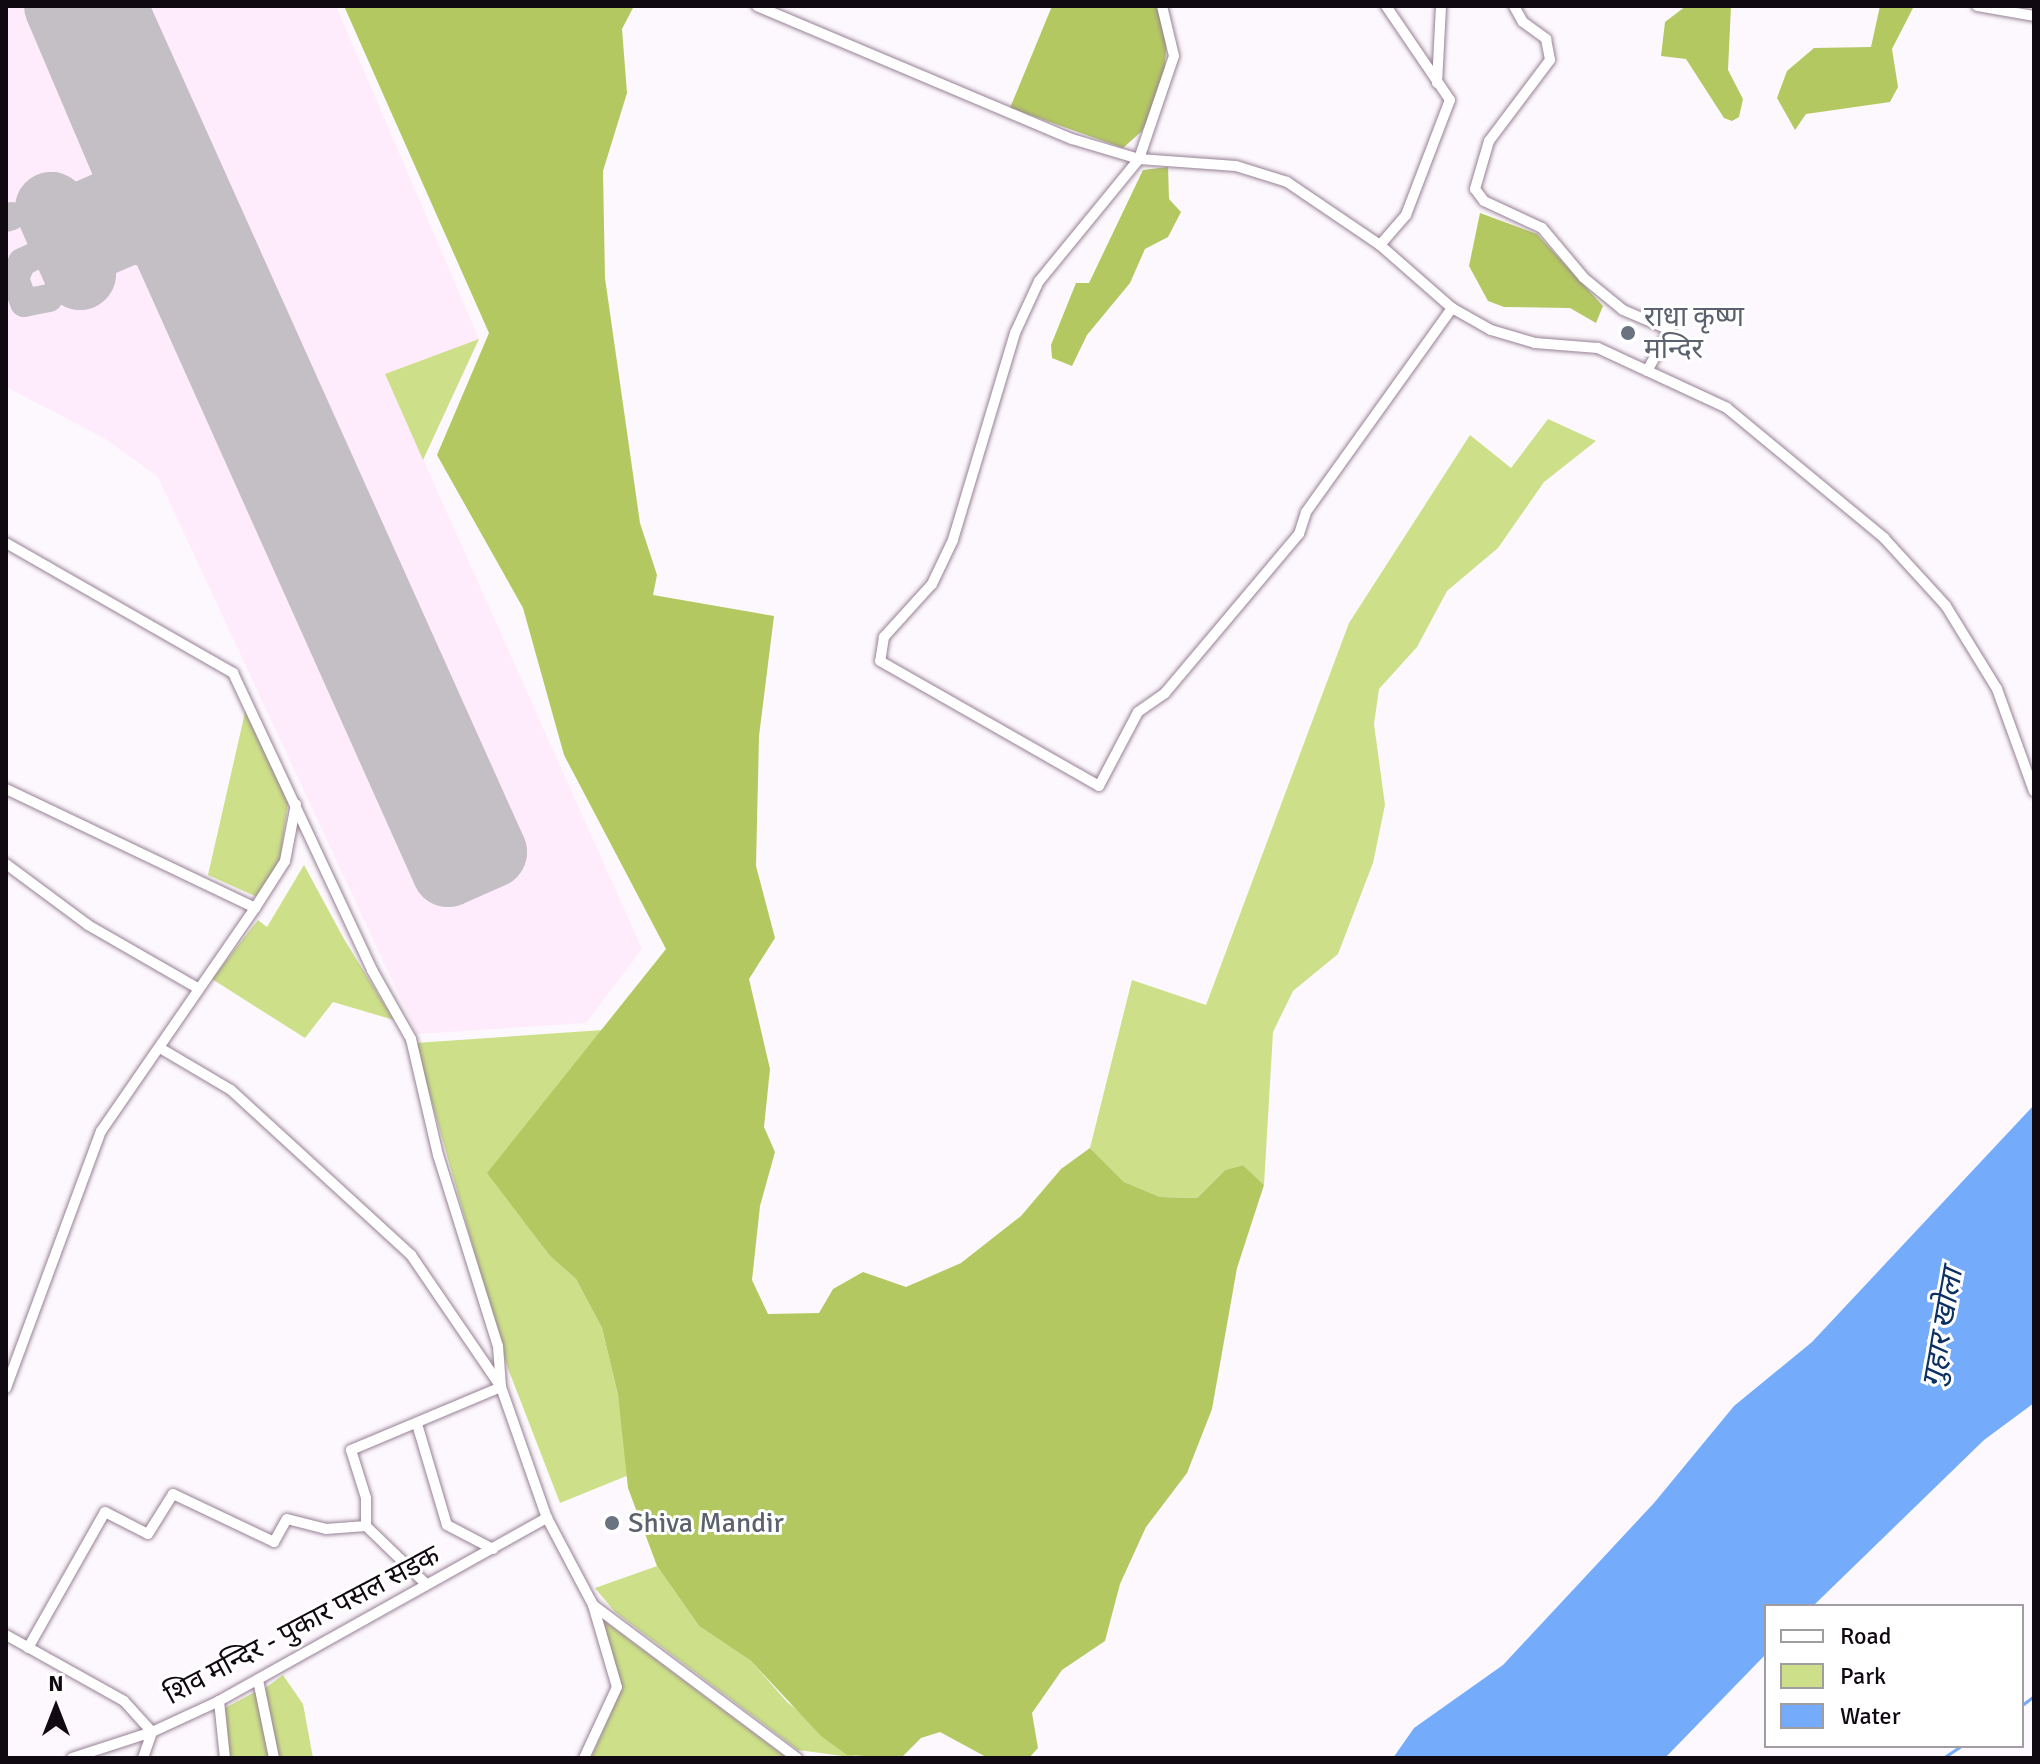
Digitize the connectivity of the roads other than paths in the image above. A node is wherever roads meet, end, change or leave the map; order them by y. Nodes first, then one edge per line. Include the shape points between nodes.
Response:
1 (757, 6) edge
2 (1162, 6) edge
3 (1386, 6) edge
4 (1441, 6) edge
5 (1514, 6) edge
6 (1977, 6) edge
7 (2003, 8) edge
8 (2034, 16) edge
9 (1437, 83) junction
10 (1139, 159) junction
11 (1380, 245) junction
12 (1452, 308) junction
13 (1647, 371) junction
14 (6, 543) edge
15 (6, 789) edge
16 (2034, 791) edge
17 (296, 804) junction
18 (6, 864) edge
19 (255, 908) junction
20 (196, 987) junction
21 (160, 1048) junction
22 (501, 1387) junction
23 (6, 1388) edge
24 (417, 1424) junction
25 (547, 1518) junction
26 (366, 1526) junction
27 (493, 1549) junction
28 (426, 1584) junction
29 (593, 1605) junction
30 (6, 1635) edge
31 (28, 1648) junction
32 (258, 1680) junction
33 (219, 1701) junction
34 (152, 1732) junction
35 (72, 1758) edge
36 (143, 1758) edge
37 (225, 1758) edge
38 (274, 1758) edge
39 (584, 1758) edge
40 (797, 1758) edge

1 - 10 street via 1041,128
2 - 10 street via 1174,56
3 - 9 street
4 - 9 street
5 - 13 street via 1523,22 1546,39 1550,60 1489,141 1475,189 1484,201 1542,228 1601,294 1670,330
6 - 7 street
7 - 8 street
9 - 11 street via 1450,100 1406,215
10 - 11 street via 1236,166 1287,182
10 - 12 street via 1039,281 1015,333 953,540 932,584 884,637 877,655 887,669 1099,786 1138,712 1165,693 1299,534 1306,512
11 - 12 street
12 - 13 street via 1491,330 1535,343 1598,348
13 - 16 street via 1727,408 1911,565 1974,645 1997,689
14 - 17 street via 233,673
15 - 19 street
17 - 19 street via 285,861 274,887
17 - 22 street via 372,970 411,1039 438,1155 498,1346
18 - 20 street via 88,925
19 - 20 street
20 - 21 street
21 - 22 street via 231,1090 411,1255
21 - 23 street via 101,1131
22 - 24 street
22 - 25 street
24 - 26 street via 351,1450 366,1498
24 - 27 street via 447,1525
25 - 27 street, शिव मन्दिर - पुकार पसल सडक
25 - 29 street
26 - 28 street
26 - 31 street via 326,1529 287,1519 274,1542 173,1494 148,1534 105,1512
27 - 28 street, शिव मन्दिर - पुकार पसल सडक
28 - 32 street, शिव मन्दिर - पुकार पसल सडक
29 - 39 street via 617,1687
29 - 40 street
30 - 31 street
31 - 34 street via 124,1701
32 - 33 street, शिव मन्दिर - पुकार पसल सडक
32 - 38 street
33 - 34 street, शिव मन्दिर - पुकार पसल सडक
33 - 37 street
34 - 35 street, शिव मन्दिर - पुकार पसल सडक
34 - 36 street

